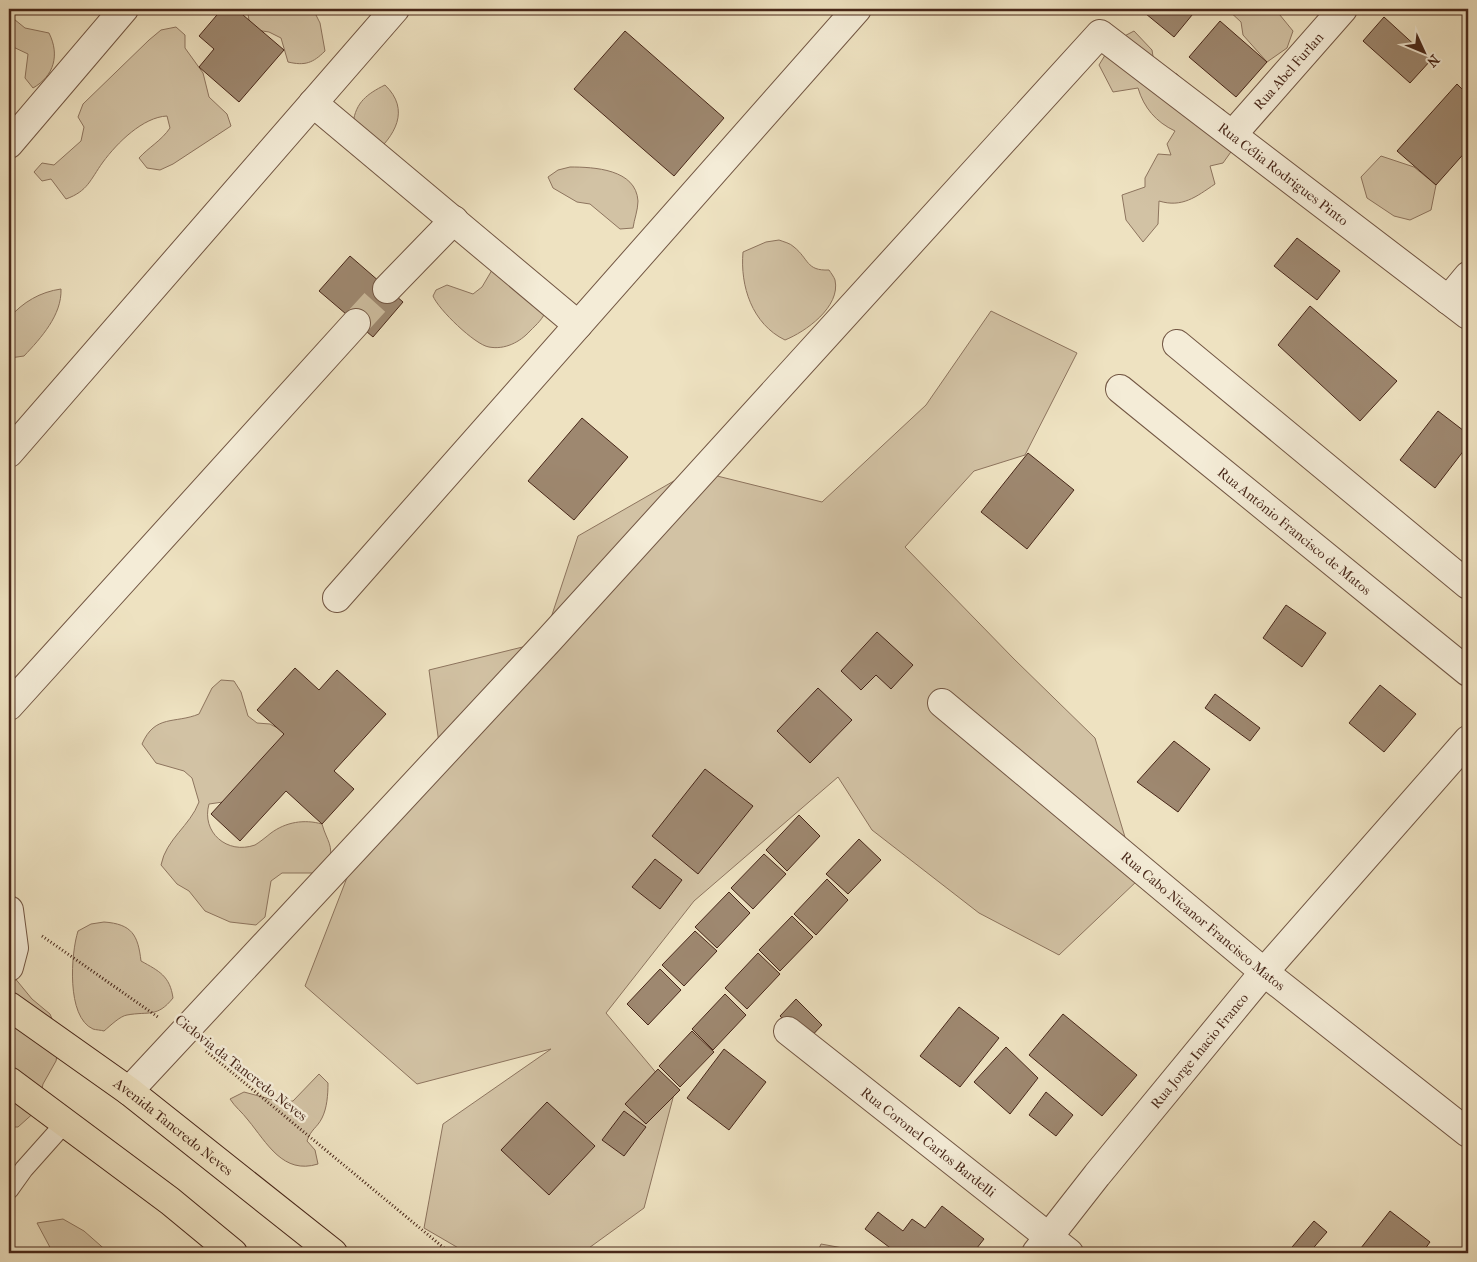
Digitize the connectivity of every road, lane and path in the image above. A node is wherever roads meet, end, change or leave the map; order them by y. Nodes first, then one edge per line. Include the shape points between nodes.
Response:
1 (124, 9) edge
2 (395, 9) edge
3 (858, 9) edge
4 (1343, 9) edge
5 (313, 103) junction
6 (1233, 134) junction
7 (9, 144) edge
8 (454, 220) junction
9 (1468, 276) edge
10 (387, 289) tunnel mouth
11 (1458, 307) edge
12 (356, 323) tunnel mouth
13 (578, 325) junction
14 (1177, 344) dead end
15 (1120, 389) dead end
16 (9, 452) edge
17 (1468, 585) edge
18 (337, 598) dead end
19 (1468, 672) edge
20 (942, 703) dead end
21 (9, 706) edge
22 (1468, 740) edge
23 (9, 912) edge
24 (9, 967) edge
25 (1264, 972) junction
26 (9, 1006) edge
27 (788, 1032) dead end
28 (182, 1034) junction
29 (9, 1081) edge
30 (129, 1090) junction
31 (65, 1123) junction
32 (1468, 1133) edge
33 (9, 1190) edge
34 (1052, 1248) edge
35 (233, 1253) edge
36 (333, 1253) edge
37 (450, 1253) edge

1 - 7 street
2 - 5 street
3 - 13 street
4 - 6 street, Rua Abel Furlan
5 - 8 street
5 - 16 street
6 - 11 street, Rua Célia Rodrigues Pinto
6 - 28 street, Rua Célia Rodrigues Pinto via 1100,34 548,641
8 - 10 street
8 - 13 street
9 - 11 street
12 - 21 street
13 - 18 street
14 - 17 street
15 - 19 street, Rua Antônio Francisco de Matos
20 - 25 street, Rua Cabo Nicanor Francisco Matos
22 - 25 street, Rua Jorge Inacio Franco
23 - 24 street via 14,948
23 - 28 path, Ciclovia da Tancredo Neves
25 - 32 street, Rua Cabo Nicanor Francisco Matos
25 - 34 street, Rua Jorge Inacio Franco via 1097,1175
26 - 30 main road, Avenida Tancredo Neves
27 - 34 street, Rua Coronel Carlos Bardelli
28 - 30 street
28 - 37 path, Ciclovia da Tancredo Neves via 202,1047
29 - 31 main road
30 - 36 main road, Avenida Tancredo Neves
31 - 33 lane
31 - 35 main road via 170,1201

